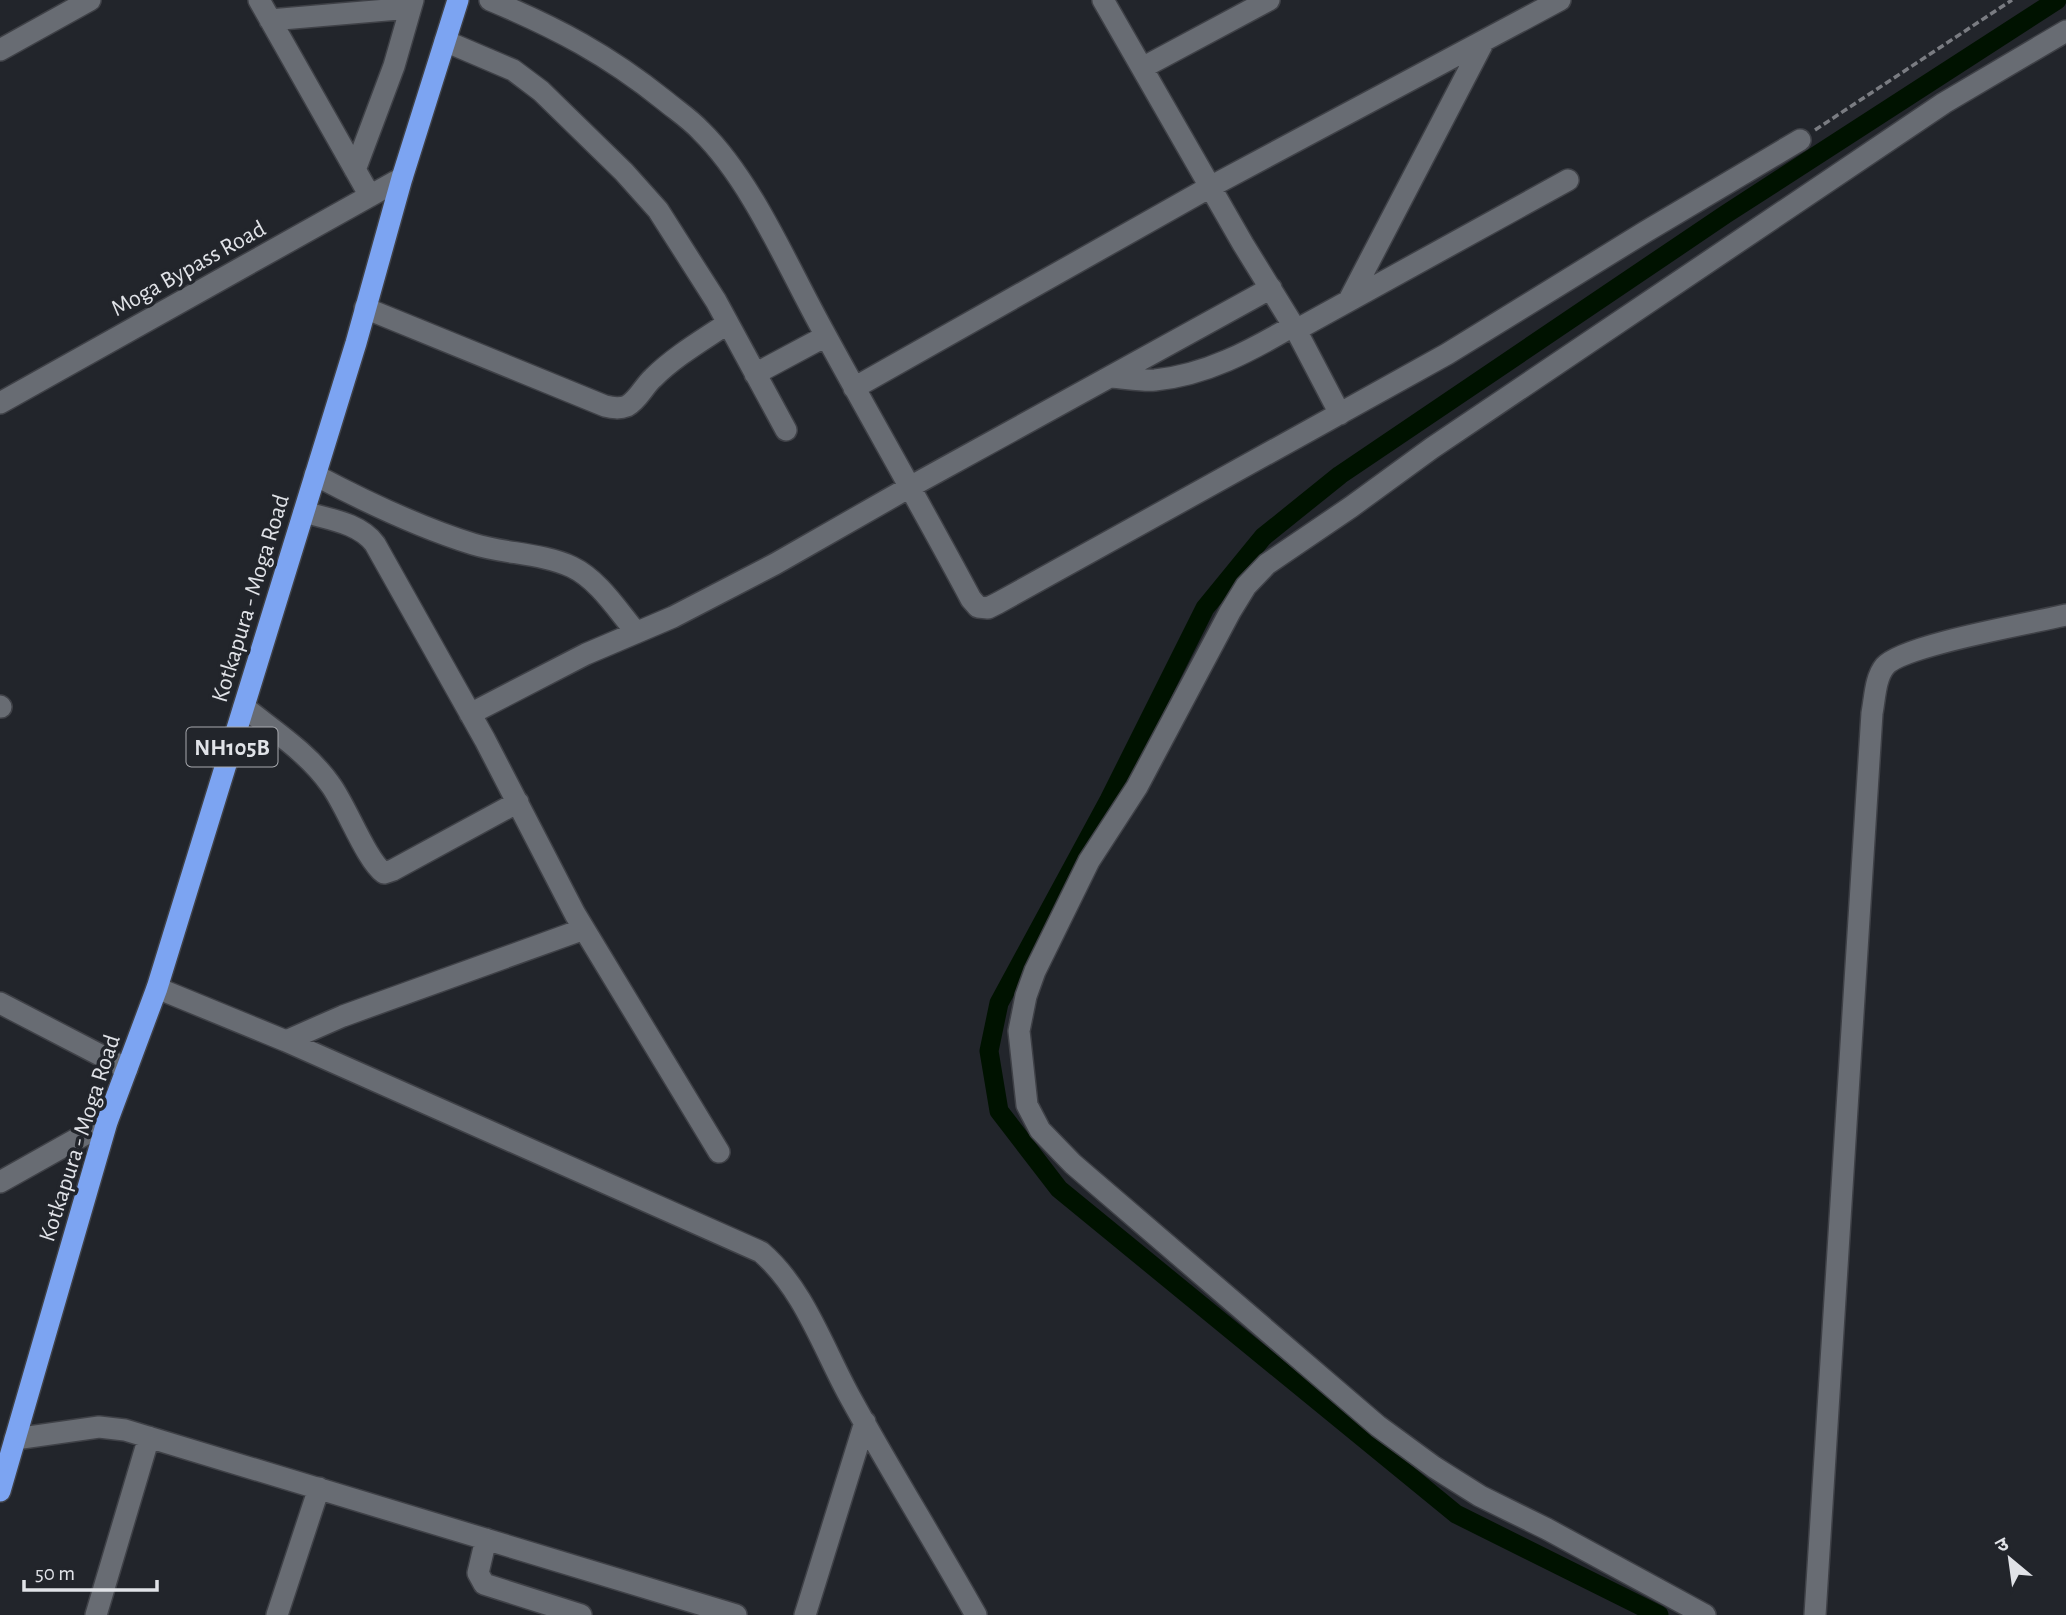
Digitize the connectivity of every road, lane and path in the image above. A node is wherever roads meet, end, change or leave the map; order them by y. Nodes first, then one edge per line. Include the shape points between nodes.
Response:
1 (90, 0) edge
2 (259, 0) edge
3 (458, 0) edge
4 (490, 0) edge
5 (1103, 0) edge
6 (1269, 0) edge
7 (1560, 0) edge
8 (2012, 0) edge
9 (412, 4) edge
10 (271, 20) junction
11 (2066, 31) edge
12 (445, 41) junction
13 (1484, 41) junction
14 (0, 50) edge
15 (1142, 68) junction
16 (1800, 140) joint
17 (355, 170) junction
18 (402, 178) junction
19 (1568, 180) dead end
20 (1210, 187) junction
21 (370, 196) junction
22 (1271, 288) junction
23 (1349, 300) junction
24 (365, 308) junction
25 (728, 323) junction
26 (1295, 328) junction
27 (826, 336) junction
28 (755, 374) junction
29 (1111, 377) junction
30 (854, 388) junction
31 (0, 403) edge
32 (1340, 414) junction
33 (786, 430) dead end
34 (315, 475) junction
35 (908, 488) junction
36 (304, 512) junction
37 (2066, 615) edge
38 (636, 632) junction
39 (244, 707) junction
40 (470, 714) junction
41 (518, 802) junction
42 (583, 929) junction
43 (157, 988) junction
44 (0, 1003) edge
45 (286, 1041) junction
46 (127, 1069) junction
47 (107, 1122) junction
48 (719, 1152) dead end
49 (0, 1182) edge
50 (865, 1422) junction
51 (149, 1437) junction
52 (15, 1439) junction
53 (319, 1488) junction
54 (0, 1491) edge
55 (486, 1539) junction
56 (96, 1615) edge
57 (277, 1615) edge
58 (581, 1615) edge
59 (736, 1615) edge
60 (806, 1615) edge
61 (976, 1615) edge
62 (1705, 1615) edge
63 (1815, 1615) edge

1 - 14 street
2 - 10 street
3 - 12 highway, Kotkapura - Moga Road / NH105B
4 - 27 street via 584,43 701,131 761,215
5 - 15 street
6 - 15 street
7 - 13 street
8 - 16 path
9 - 10 street
9 - 17 street
10 - 17 street
11 - 62 street via 1944,103 1267,564 1230,612 1137,787 1089,861 1026,996 1019,1031 1027,1105 1040,1130 1073,1164 1378,1426 1434,1467
12 - 18 highway, Kotkapura - Moga Road / NH105B
12 - 25 street via 513,70 594,142 658,210
13 - 20 street
13 - 23 street
15 - 20 street
16 - 32 street
17 - 21 street
18 - 21 street, Moga Bypass Road
18 - 24 highway, Kotkapura - Moga Road / NH105B
19 - 23 street
20 - 22 street
20 - 30 street
21 - 31 street, Moga Bypass Road
22 - 26 street
22 - 29 street
23 - 26 street
24 - 25 street via 617,408 634,400 676,359
24 - 34 highway, Kotkapura - Moga Road / NH105B
25 - 28 street
26 - 29 street via 1240,356 1191,373 1153,381
26 - 32 street
27 - 28 street
27 - 30 street
28 - 33 street
29 - 35 street
30 - 35 street
32 - 35 street via 988,608 978,607 971,599
34 - 36 highway, Kotkapura - Moga Road / NH105B
34 - 38 street via 374,506 473,544 573,567
35 - 38 street via 764,570
36 - 39 highway, Kotkapura - Moga Road / NH105B
36 - 40 street via 369,536
37 - 63 street via 1922,648 1897,657 1884,667 1877,682
38 - 40 street
39 - 41 street via 311,760 384,873
39 - 43 highway, Kotkapura - Moga Road / NH105B
40 - 41 street
41 - 42 street
42 - 45 street via 342,1016
42 - 48 street
43 - 45 street
43 - 46 highway, Kotkapura - Moga Road / NH105B
44 - 46 street
45 - 50 street via 761,1252 791,1285
46 - 47 highway, Kotkapura - Moga Road / NH105B
47 - 49 street
47 - 52 highway, Kotkapura - Moga Road / NH105B
50 - 60 street
50 - 61 street
51 - 52 street via 99,1427
51 - 53 street
51 - 56 street
52 - 54 highway, Kotkapura - Moga Road / NH105B
53 - 55 street
53 - 57 street
55 - 58 street via 478,1573 484,1584
55 - 59 street

